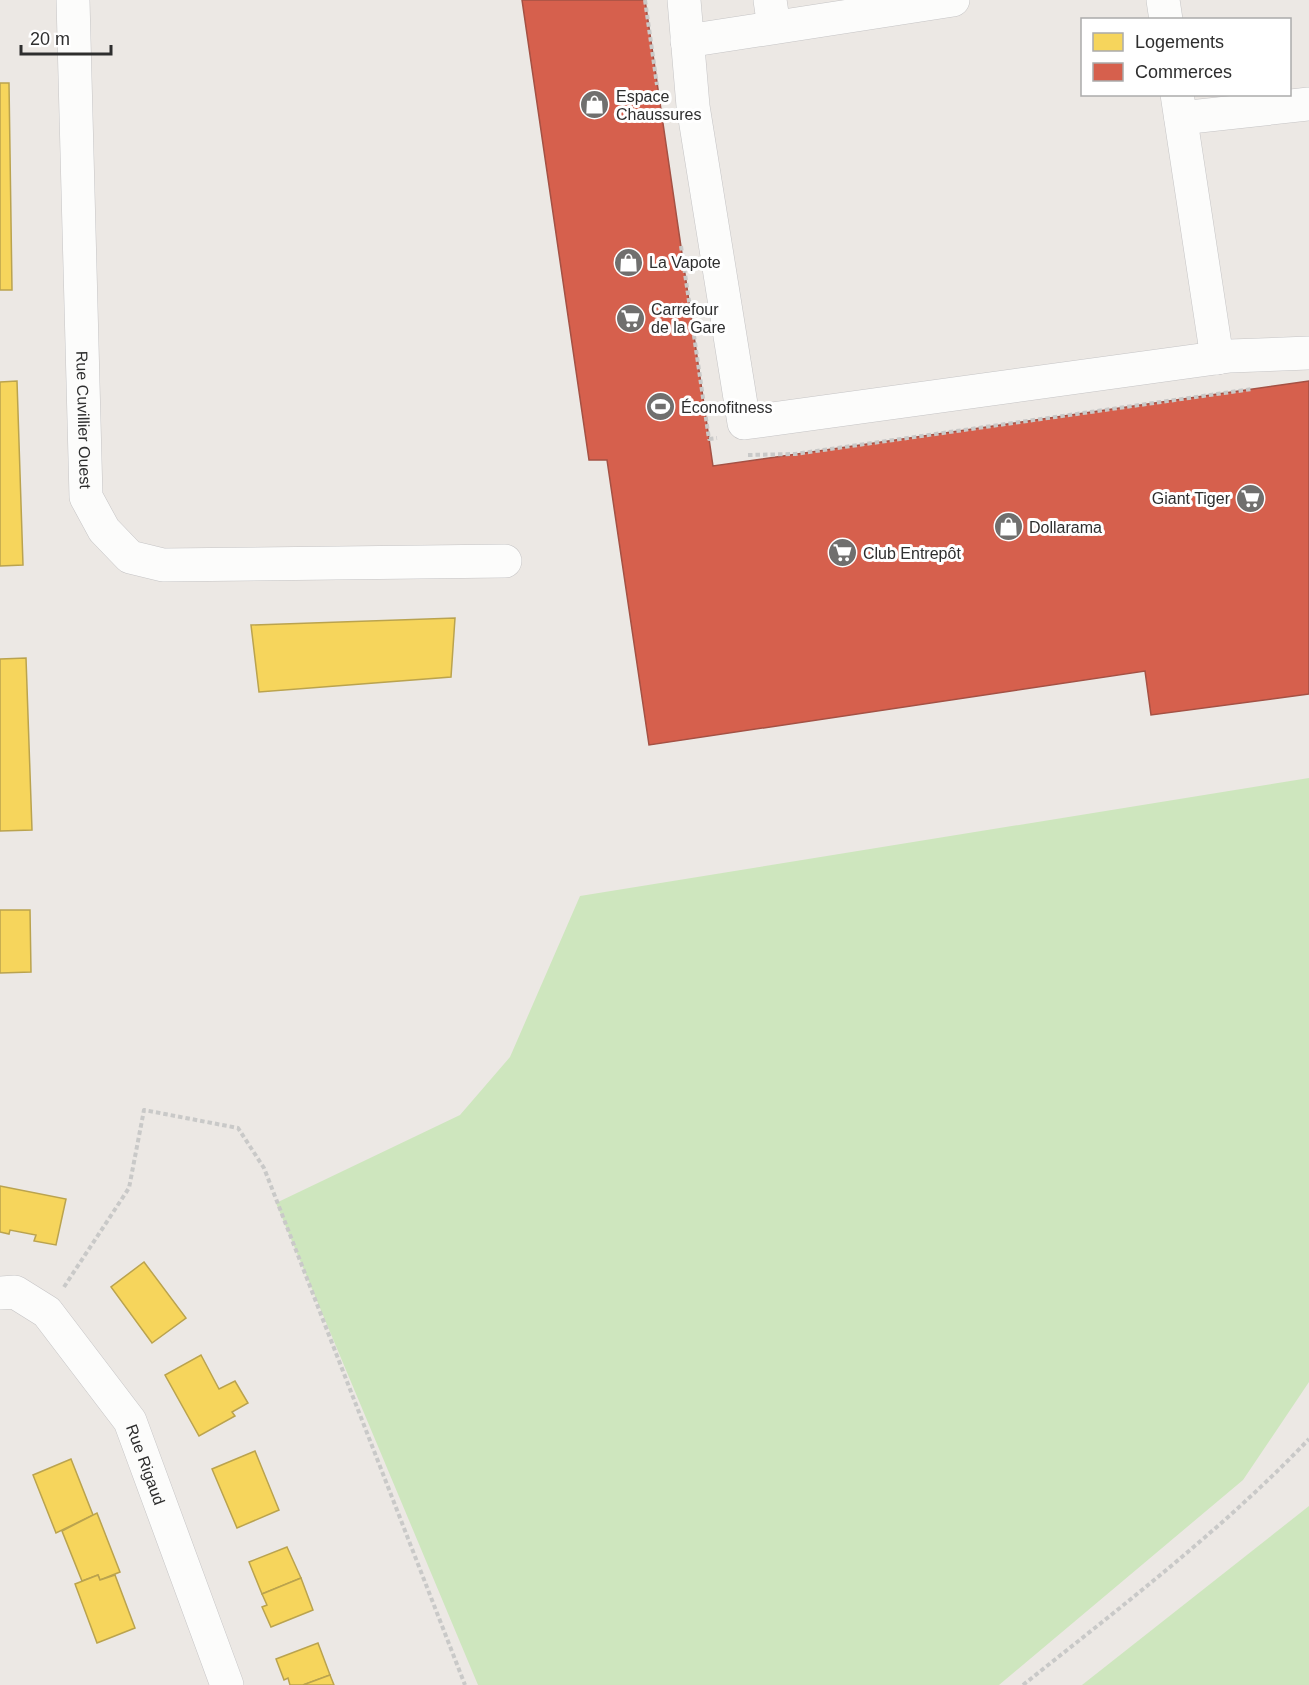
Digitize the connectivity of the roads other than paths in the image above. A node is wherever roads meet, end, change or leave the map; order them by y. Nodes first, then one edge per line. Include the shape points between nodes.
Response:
1 (73, 0) edge
2 (684, 0) edge
3 (1162, 0) edge
4 (940, 1) edge
5 (772, 14) edge
6 (1166, 18) edge
7 (687, 41) junction
8 (1309, 104) edge
9 (1179, 106) edge
10 (1309, 353) edge
11 (1217, 358) junction
12 (505, 561) dead end
13 (0, 1293) edge
14 (227, 1685) edge

1 - 12 street, Rue Cuvillier Ouest via 86,497 104,530 130,557 163,565
2 - 7 street
3 - 6 street
4 - 5 street
5 - 7 street
7 - 11 street via 693,106 744,423
8 - 9 street
9 - 11 street
10 - 11 street
13 - 14 street, Rue Rigaud via 15,1292 47,1312 130,1421

